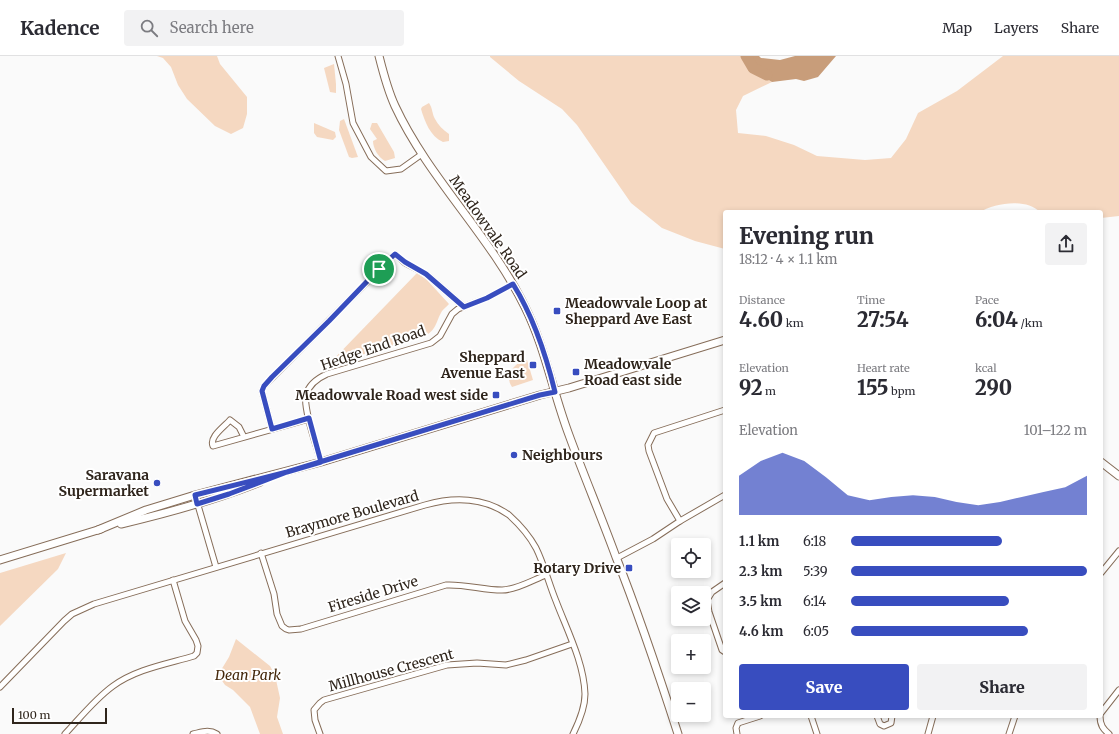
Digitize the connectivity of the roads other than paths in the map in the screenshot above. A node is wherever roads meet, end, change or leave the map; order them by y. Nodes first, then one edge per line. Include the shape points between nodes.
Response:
1 (338, 56) edge
2 (379, 56) edge
3 (422, 154) junction
4 (513, 284) junction
5 (464, 307) junction
6 (723, 341) edge
7 (555, 392) junction
8 (723, 411) edge
9 (309, 418) junction
10 (272, 429) junction
11 (244, 437) junction
12 (321, 462) junction
13 (1103, 464) edge
14 (287, 472) junction
15 (1119, 476) edge
16 (195, 495) junction
17 (723, 496) edge
18 (197, 504) junction
19 (680, 521) junction
20 (98, 530) junction
21 (1119, 551) edge
22 (261, 553) junction
23 (617, 558) junction
24 (0, 560) edge
25 (216, 567) junction
26 (1103, 571) edge
27 (546, 575) junction
28 (173, 580) junction
29 (723, 584) edge
30 (572, 644) junction
31 (723, 651) edge
32 (0, 687) edge
33 (1119, 690) edge
34 (1103, 710) edge
35 (754, 718) edge
36 (812, 718) edge
37 (877, 718) edge
38 (892, 718) edge
39 (932, 718) edge
40 (1014, 718) edge
41 (1100, 718) edge
42 (65, 734) edge
43 (193, 734) edge
44 (217, 734) edge
45 (320, 734) edge
46 (573, 734) edge
47 (678, 734) edge
48 (737, 734) edge
49 (817, 734) edge
50 (928, 734) edge
51 (1009, 734) edge
52 (1109, 734) edge

1 - 3 street via 353,123 371,157 386,172 401,169
2 - 3 main road, Meadowvale Road via 394,105
3 - 4 main road, Meadowvale Road
4 - 5 street, Hedge End Road
4 - 7 main road, Meadowvale Road via 529,315
5 - 9 street, Hedge End Road via 452,314 440,336 431,343 320,378 312,384 306,395
5 - 10 street, Hedge End Road via 426,274 395,254 264,386 263,395
6 - 7 main road
7 - 12 main road
7 - 23 main road, Meadowvale Road via 569,436
8 - 19 street via 654,433 648,445 667,499
9 - 10 street
9 - 12 street, Hedge End Road
10 - 11 street
11 - 11 street via 230,420 213,438 212,443 213,446
12 - 14 main road
13 - 15 main road
14 - 16 main road
14 - 18 main road
16 - 18 street
16 - 20 main road via 146,510
17 - 19 street
18 - 20 main road
18 - 25 street
19 - 23 street
20 - 24 main road
21 - 26 street
22 - 25 street, Braymore Boulevard
22 - 27 street, Braymore Boulevard via 443,500 474,500 497,508 517,522 536,548
22 - 27 street, Fireside Drive via 274,594 278,619 286,630 301,629 446,585 469,585 502,590
23 - 47 main road, Meadowvale Road
25 - 28 street, Braymore Boulevard
27 - 30 street, Braymore Boulevard
28 - 32 street, Braymore Boulevard via 94,604 72,614
28 - 42 street via 185,621 198,646 197,653 130,676 106,692
29 - 31 street via 712,592 707,600
30 - 45 street, Millhouse Crescent via 506,665 447,665 324,700 314,710
30 - 46 street, Braymore Boulevard via 582,668 585,695
33 - 34 street
35 - 48 street via 738,723
36 - 49 street
37 - 38 street via 884,726 891,723
39 - 50 street
40 - 51 street
41 - 52 street via 1100,723
43 - 44 street via 207,731

